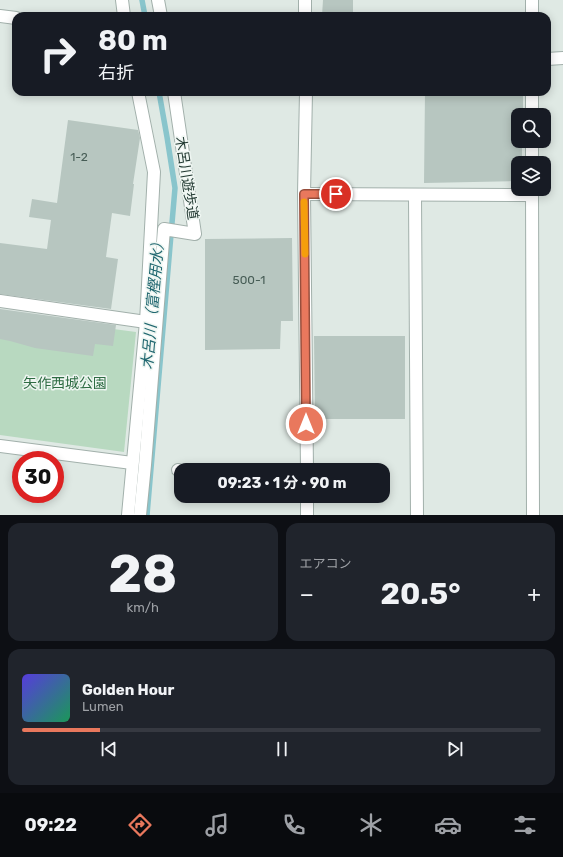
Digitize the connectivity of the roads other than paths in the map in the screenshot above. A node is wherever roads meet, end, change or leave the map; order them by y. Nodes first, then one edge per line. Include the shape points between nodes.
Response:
1 (122, 0) edge
2 (158, 0) edge
3 (305, 0) edge
4 (532, 0) edge
5 (124, 12) edge
6 (160, 12) edge
7 (305, 12) edge
8 (532, 12) edge
9 (0, 16) edge
10 (12, 18) edge
11 (563, 58) edge
12 (551, 59) edge
13 (139, 96) edge
14 (175, 96) edge
15 (306, 96) edge
16 (532, 96) edge
17 (532, 108) edge
18 (511, 193) edge
19 (304, 194) junction
20 (415, 195) junction
21 (532, 196) edge
22 (0, 301) edge
23 (146, 322) junction
24 (0, 446) edge
25 (307, 463) edge
26 (132, 464) junction
27 (307, 503) edge
28 (128, 515) edge
29 (140, 515) edge
30 (307, 515) edge
31 (417, 515) edge
32 (533, 515) edge

1 - 5 street
2 - 6 street
3 - 7 street
4 - 8 street
9 - 10 street
11 - 12 street
13 - 23 street via 154,172
14 - 29 street, 木呂川遊歩道 via 195,234 164,229
15 - 19 street
16 - 17 street
18 - 20 street
19 - 20 street
19 - 25 street
20 - 31 street
21 - 32 street
22 - 23 street
23 - 26 street
24 - 26 street
26 - 28 street
27 - 30 street

